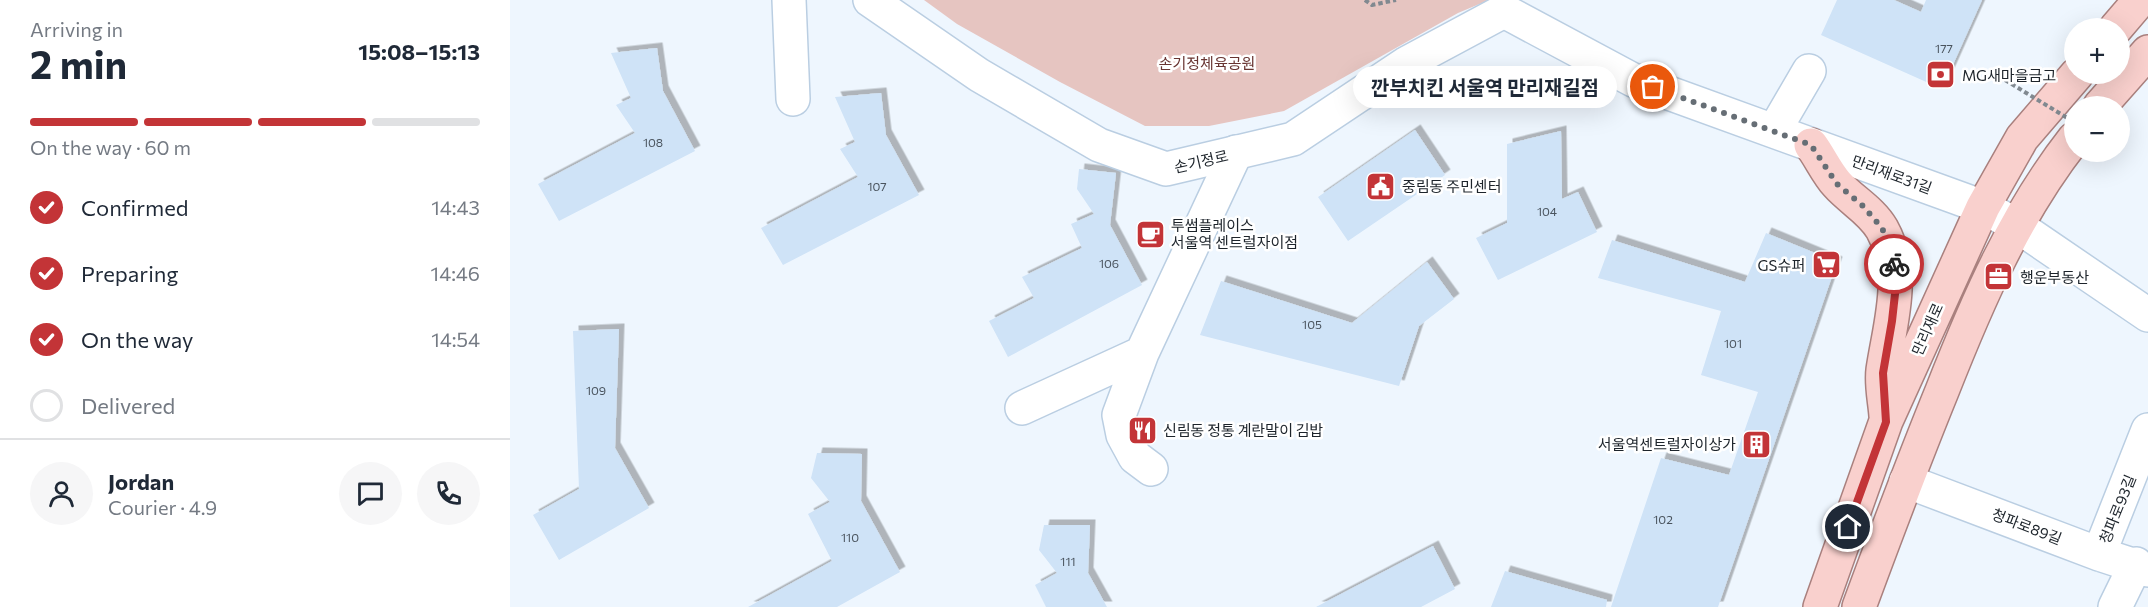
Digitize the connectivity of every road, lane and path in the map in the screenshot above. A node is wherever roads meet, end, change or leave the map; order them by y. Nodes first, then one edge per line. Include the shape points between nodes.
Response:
1 (789, 0) edge
2 (870, 0) edge
3 (1365, 0) edge
4 (1396, 0) edge
5 (2140, 0) edge
6 (1504, 11) joint
7 (2124, 18) edge
8 (2148, 52) edge
9 (1809, 70) dead end
10 (2005, 80) dead end
11 (2068, 84) edge
12 (2109, 96) edge
13 (793, 99) dead end
14 (2064, 116) edge
15 (1774, 131) junction
16 (1811, 145) junction
17 (2064, 151) edge
18 (1236, 152) junction
19 (1983, 207) junction
20 (2016, 225) junction
21 (2148, 315) edge
22 (1142, 353) junction
23 (1955, 358) junction
24 (1022, 408) dead end
25 (1886, 422) junction
26 (2148, 430) edge
27 (1150, 469) dead end
28 (1906, 480) junction
29 (2099, 554) junction
30 (2142, 567) edge
31 (1820, 607) edge
32 (1860, 607) edge
33 (2115, 607) edge

1 - 13 street
2 - 18 street, 손기정로 via 979,75 1099,145 1166,169
3 - 4 path via 1372,5
5 - 7 main road
6 - 15 street, 만리재로31길 via 1633,80
6 - 18 street, 손기정로 via 1407,63 1293,139
8 - 12 main road
9 - 15 street
10 - 14 path, bridge
11 - 19 main road, 만리재로 via 2022,138
15 - 16 street, 만리재로31길
16 - 19 street, 만리재로31길
16 - 25 main road via 1837,184 1882,228 1893,255 1896,285 1883,373
17 - 20 main road
18 - 22 street
19 - 20 street, 만리재로31길
19 - 25 main road, 만리재로
20 - 21 street
20 - 23 main road
22 - 24 street
22 - 27 street via 1119,415 1131,450
23 - 25 main road via 1935,355
23 - 28 main road
25 - 31 main road, 만리재로
26 - 29 street, 청파로93길
28 - 29 street, 청파로89길
28 - 32 main road
29 - 30 street, 청파로89길
30 - 33 street

